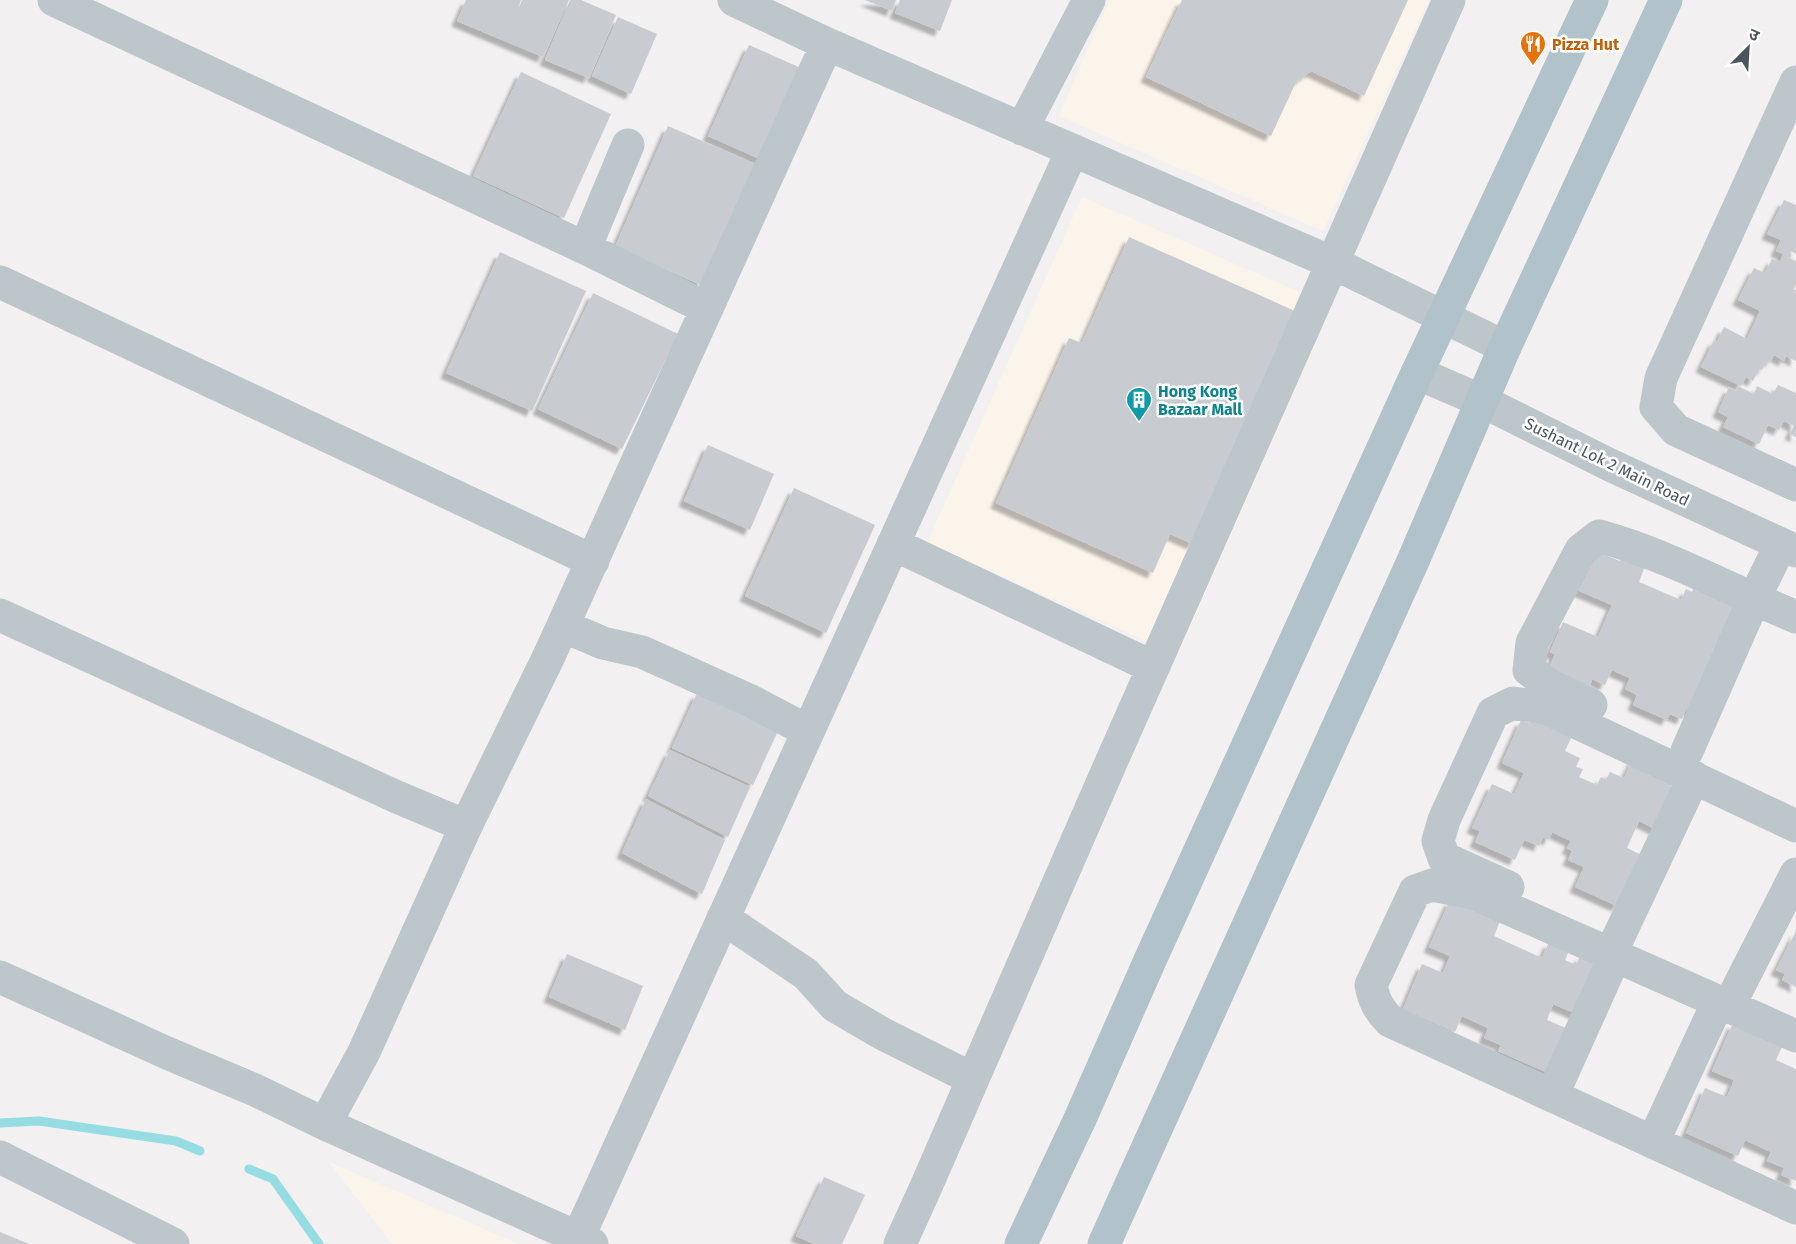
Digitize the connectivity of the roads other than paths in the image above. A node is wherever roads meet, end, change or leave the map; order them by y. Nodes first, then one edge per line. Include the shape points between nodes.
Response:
1 (54, 0) edge
2 (734, 0) edge
3 (1089, 0) edge
4 (1449, 0) edge
5 (1592, 0) edge
6 (1666, 0) edge
7 (826, 44) junction
8 (1796, 82) edge
9 (1022, 129) junction
10 (628, 145) dead end
11 (1072, 151) junction
12 (585, 249) junction
13 (1333, 263) junction
14 (0, 282) edge
15 (706, 308) junction
16 (1444, 318) junction
17 (1505, 347) junction
18 (1417, 373) junction
19 (1482, 401) junction
20 (1796, 485) edge
21 (893, 544) junction
22 (1788, 548) edge
23 (593, 561) junction
24 (1754, 599) junction
25 (0, 615) edge
26 (1796, 617) edge
27 (563, 627) junction
28 (1154, 668) junction
29 (808, 731) junction
30 (1690, 764) junction
31 (1796, 802) edge
32 (1796, 825) edge
33 (466, 826) junction
34 (1796, 874) edge
35 (723, 918) junction
36 (1616, 947) junction
37 (0, 977) edge
38 (1727, 997) junction
39 (1796, 1020) edge
40 (1796, 1036) edge
41 (974, 1078) junction
42 (1552, 1096) junction
43 (325, 1124) junction
44 (1653, 1142) junction
45 (0, 1157) edge
46 (1796, 1208) edge
47 (585, 1241) edge
48 (173, 1244) edge
49 (900, 1244) edge
50 (1021, 1244) edge
51 (1104, 1244) edge

1 - 12 street
2 - 7 street
3 - 9 street
4 - 13 street
5 - 16 main road
6 - 17 main road
7 - 9 street
7 - 15 street
8 - 20 street via 1661,378 1656,407 1676,430
9 - 11 street
10 - 12 street
11 - 13 street
11 - 21 street
12 - 15 street
13 - 16 street
13 - 28 street
14 - 23 street
15 - 23 street
16 - 17 street
16 - 18 main road
17 - 19 main road
18 - 19 street, Sushant Lok 2 Main Road
18 - 50 main road
19 - 22 street, Sushant Lok 2 Main Road
19 - 51 main road
21 - 28 street
21 - 29 street
22 - 24 street
23 - 27 street
24 - 26 street
24 - 30 street
24 - 30 street via 1628,544 1599,536 1581,550 1532,643 1529,669 1551,686
25 - 33 street
27 - 29 street via 603,643 642,652
27 - 33 street
28 - 41 street
29 - 35 street
30 - 31 street
30 - 32 street
30 - 36 street
30 - 36 street via 1545,708 1513,704 1493,713 1444,820 1438,841 1444,858
33 - 43 street via 364,1052
34 - 38 street
35 - 41 street via 806,974 835,1006
35 - 47 street
36 - 38 street
36 - 42 street
36 - 42 street via 1473,893 1432,885 1415,891 1371,985 1374,1001 1390,1021
37 - 43 street
38 - 39 street
38 - 40 street
38 - 44 street
41 - 49 street
42 - 44 street
43 - 47 street
44 - 46 street
45 - 48 street

